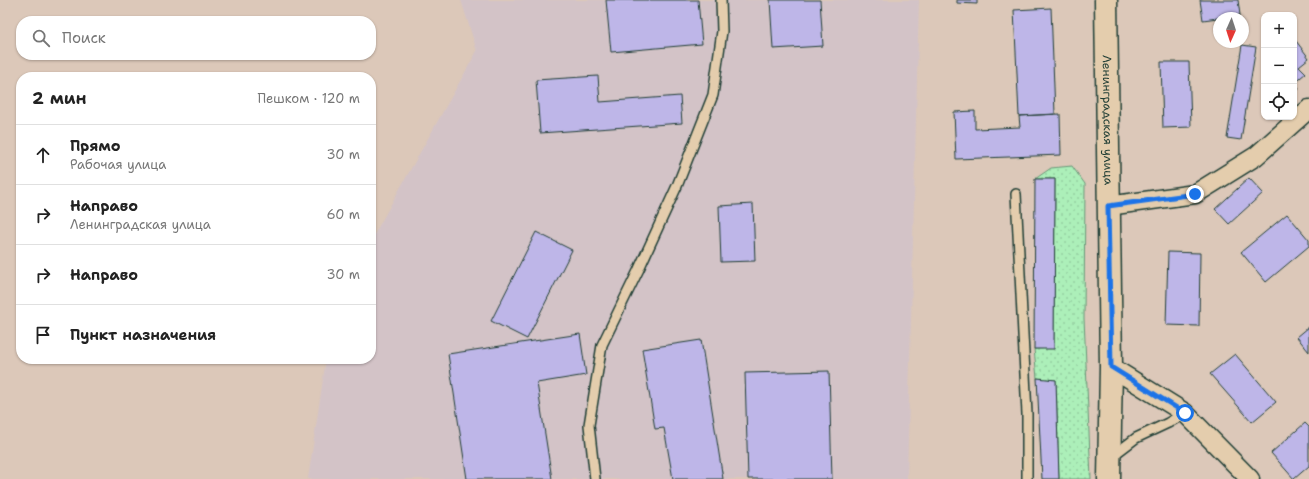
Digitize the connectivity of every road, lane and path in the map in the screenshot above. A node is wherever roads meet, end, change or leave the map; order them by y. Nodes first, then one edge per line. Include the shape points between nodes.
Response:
1 (721, 0) edge
2 (1106, 0) edge
3 (1309, 109) edge
4 (1016, 194) dead end
5 (1108, 206) junction
6 (1111, 367) junction
7 (1185, 413) junction
8 (1110, 468) edge
9 (595, 479) edge
10 (1027, 479) edge
11 (1250, 479) edge

1 - 9 lane via 722,31 713,95 677,186 602,345 589,425
2 - 5 main road, Ленинградская улица
3 - 5 street via 1256,156 1195,194
4 - 10 lane via 1027,414
5 - 6 main road, Ленинградская улица
6 - 7 street
6 - 8 main road, Ленинградская улица
7 - 8 lane via 1136,438
7 - 11 street

